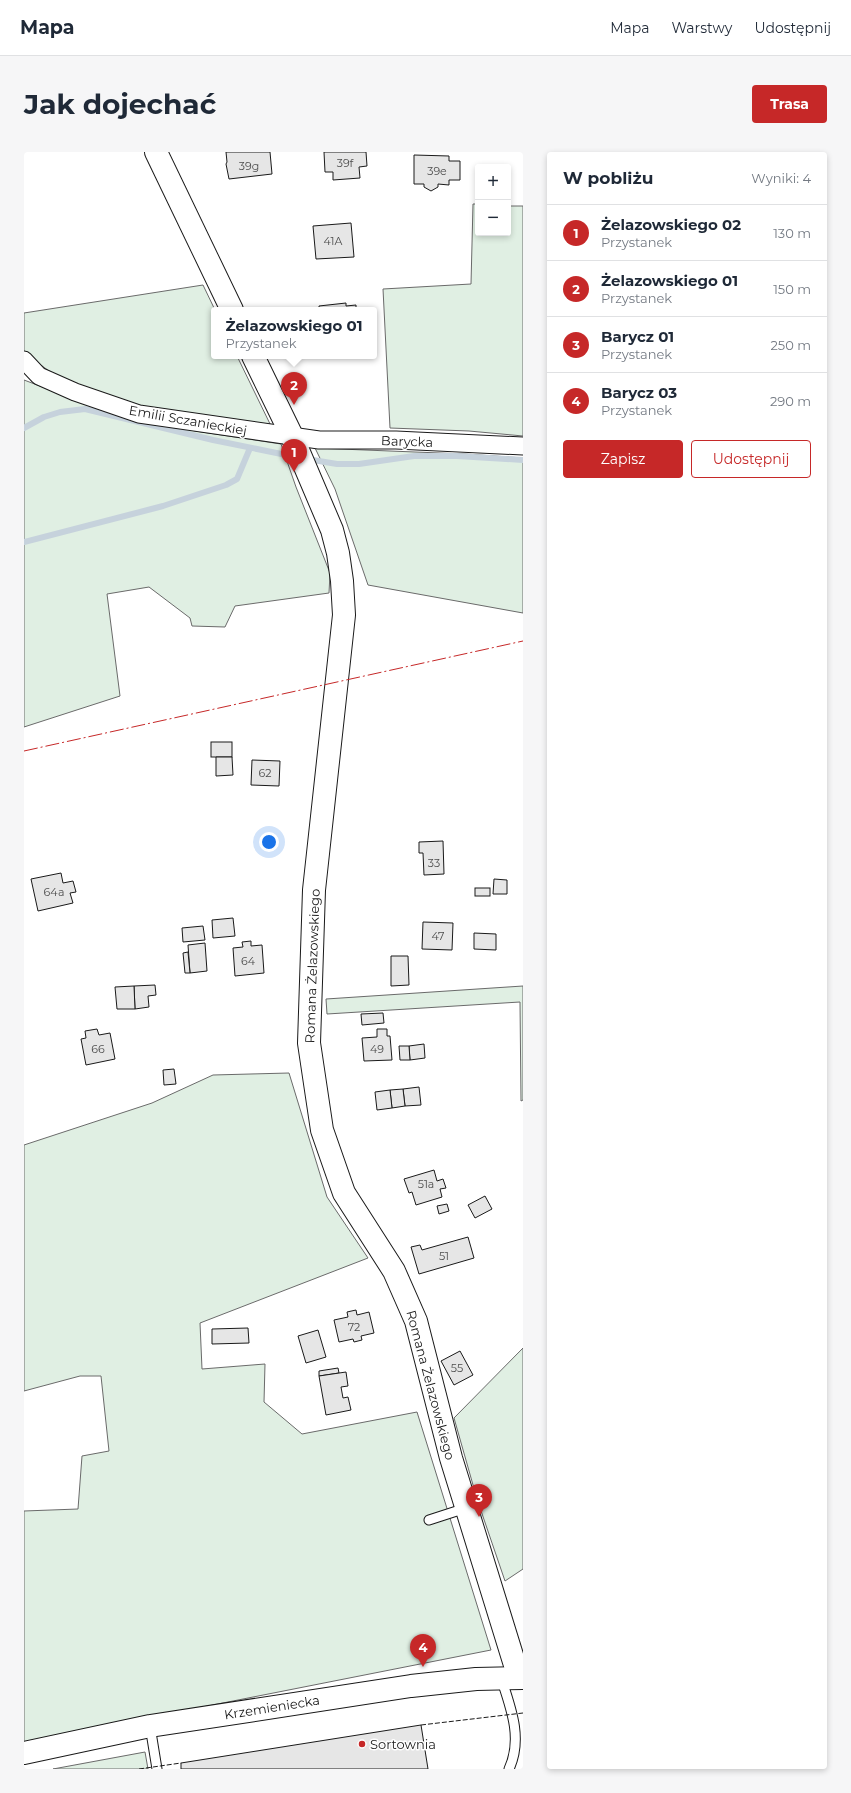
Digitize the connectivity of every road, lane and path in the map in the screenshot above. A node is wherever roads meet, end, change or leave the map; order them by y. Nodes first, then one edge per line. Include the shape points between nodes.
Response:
1 (156, 152) edge
2 (231, 307) edge
3 (254, 359) edge
4 (24, 360) edge
5 (294, 440) junction
6 (523, 446) edge
7 (466, 1508) junction
8 (429, 1520) dead end
9 (514, 1678) edge
10 (150, 1726) junction
11 (24, 1754) edge
12 (157, 1769) edge
13 (509, 1769) edge

1 - 2 street
3 - 5 street, Romana Żelazowskiego
4 - 5 street, Emilii Sczanieckiej via 39,376 75,392 140,414
5 - 6 street, Barycka via 396,440
5 - 7 street, Romana Żelazowskiego via 332,530 342,581 344,615 314,890 309,1043 322,1130 344,1193 394,1271 416,1321
7 - 8 lane
7 - 9 street, Romana Żelazowskiego
9 - 10 street, Krzemieniecka via 411,1686
9 - 13 lane via 517,1739
10 - 11 street, Krzemieniecka
10 - 12 lane

